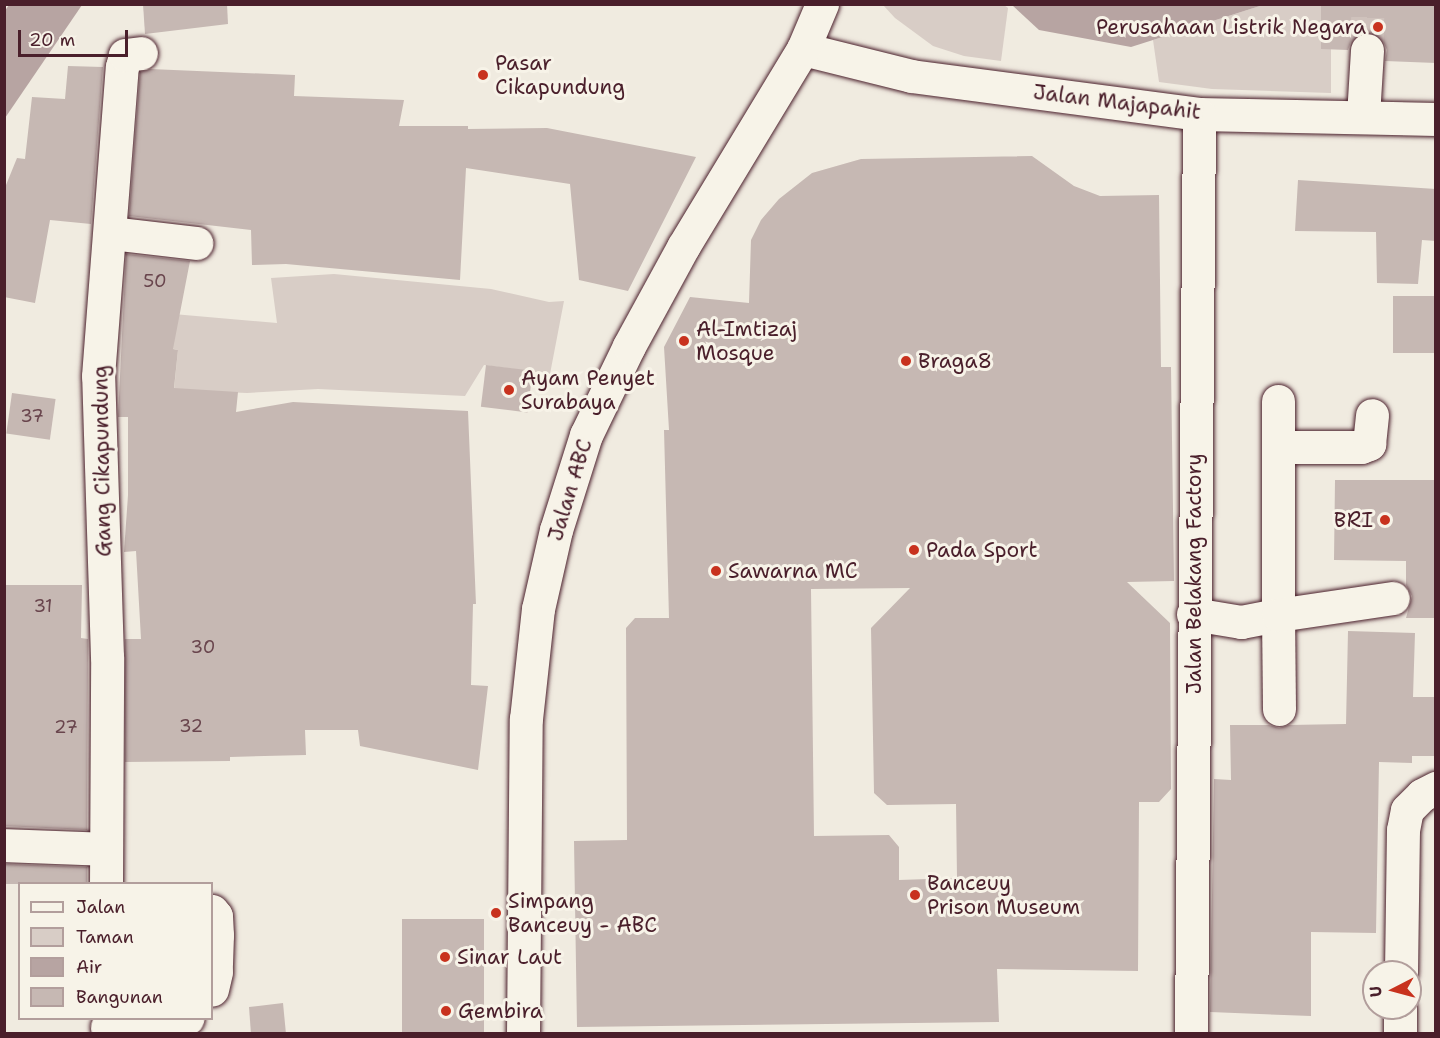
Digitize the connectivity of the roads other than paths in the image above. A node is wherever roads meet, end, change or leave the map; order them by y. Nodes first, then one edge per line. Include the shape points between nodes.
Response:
1 (822, 4) edge
2 (803, 49) junction
3 (1367, 50) tunnel mouth
4 (141, 53) dead end
5 (1199, 114) junction
6 (1363, 116) junction
7 (1436, 119) edge
8 (111, 233) junction
9 (196, 243) dead end
10 (1278, 401) dead end
11 (1372, 416) dead end
12 (1278, 447) junction
13 (1394, 598) dead end
14 (1193, 614) junction
15 (1278, 615) junction
16 (1279, 708) dead end
17 (1436, 788) edge
18 (4, 845) edge
19 (106, 849) junction
20 (106, 882) edge
21 (213, 912) edge
22 (1401, 960) edge
23 (213, 986) edge
24 (168, 1020) edge
25 (107, 1026) edge
26 (523, 1034) edge
27 (1191, 1034) edge

1 - 2 street, Jalan ABC
2 - 5 street, Jalan Majapahit via 911,76
2 - 26 street, Jalan ABC via 683,247 629,346 586,435 556,530 538,609 526,719
3 - 6 street
4 - 8 street, Gang Cikapundung via 125,55 122,67
5 - 6 street, Jalan Majapahit
5 - 14 street, Jalan Belakang Factory
6 - 7 street, Jalan Majapahit
8 - 9 street
8 - 19 street, Gang Cikapundung via 98,376 107,657
10 - 12 street
11 - 12 street via 1373,434 1369,444 1360,447
12 - 15 street
13 - 15 street
14 - 15 street via 1241,622
14 - 27 street, Jalan Belakang Factory
15 - 16 street
17 - 22 street via 1407,810 1403,830
18 - 19 street
19 - 20 street, Gang Cikapundung
21 - 23 street via 217,935
24 - 25 street

